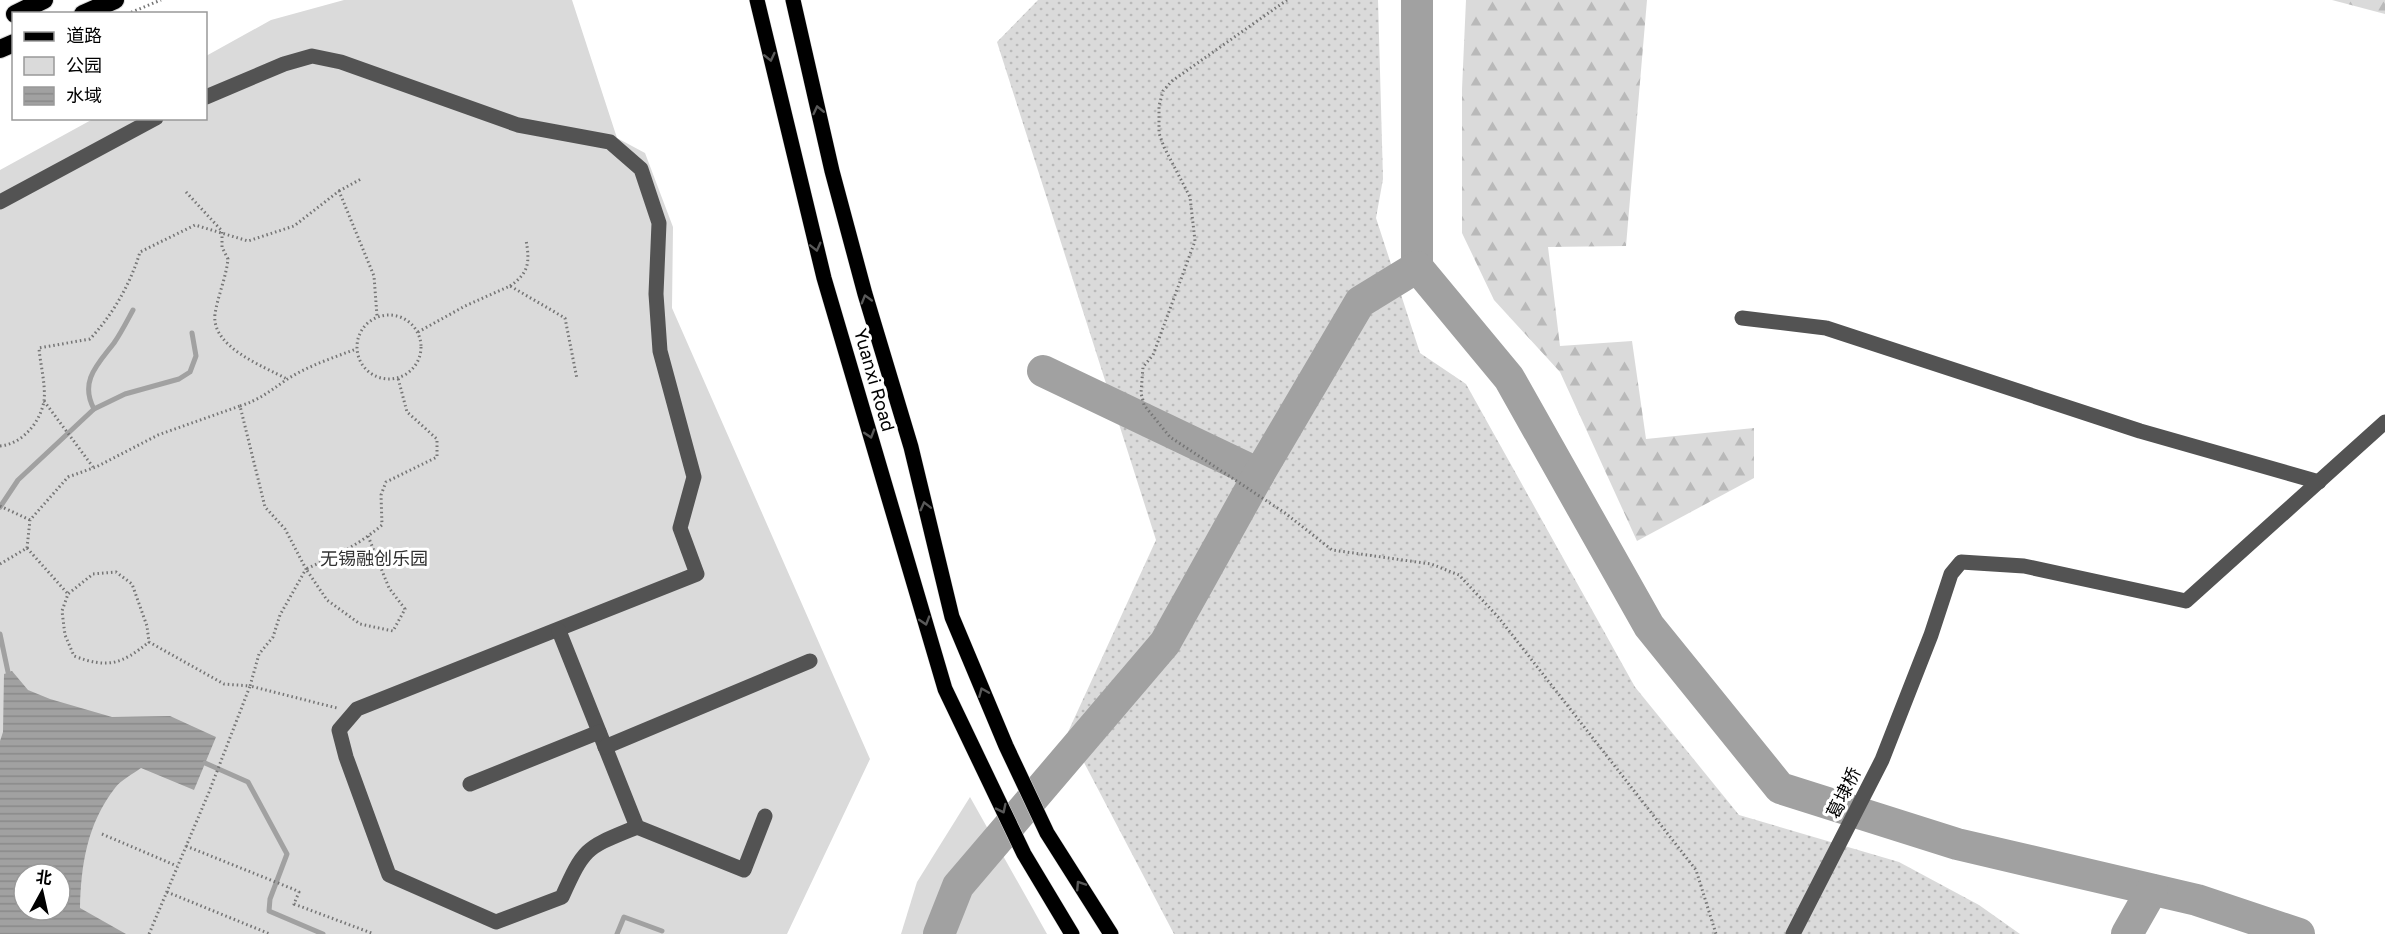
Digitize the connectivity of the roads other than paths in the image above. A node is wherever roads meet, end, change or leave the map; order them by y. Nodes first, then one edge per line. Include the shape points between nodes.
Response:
1 (44, 0) edge
2 (115, 0) edge
3 (746, 0) edge
4 (757, 0) edge
5 (796, 5) edge
6 (18, 12) edge
7 (88, 12) edge
8 (764, 32) junction
9 (207, 97) edge
10 (152, 120) edge
11 (0, 202) edge
12 (1742, 318) dead end
13 (2385, 423) edge
14 (2319, 482) junction
15 (559, 631) junction
16 (810, 661) dead end
17 (602, 739) junction
18 (470, 784) dead end
19 (765, 816) dead end
20 (637, 827) junction
21 (1072, 934) edge
22 (1111, 934) edge
23 (1794, 934) edge

1 - 6 highway
2 - 7 highway
3 - 8 main road
4 - 8 main road, Yuanxi Road
22 -> 5 main road, Yuanxi Road via 1047,833 952,617 911,447 832,171
8 -> 21 main road, Yuanxi Road via 824,278 945,688 1024,854
9 - 15 street via 312,56 341,62 518,125 610,142 641,169 659,223 656,294 660,351 694,477 680,528 697,574
10 - 11 street
12 - 14 street via 1827,328 2140,431
13 - 14 street
14 - 23 street, 葛埭桥 via 2186,601 2024,566 1961,562 1951,574 1882,760
15 - 17 street
15 - 20 street via 357,709 339,730 389,875 496,922 562,897 579,860 593,845
16 - 17 street
17 - 18 street
17 - 20 street
19 - 20 street via 744,870

